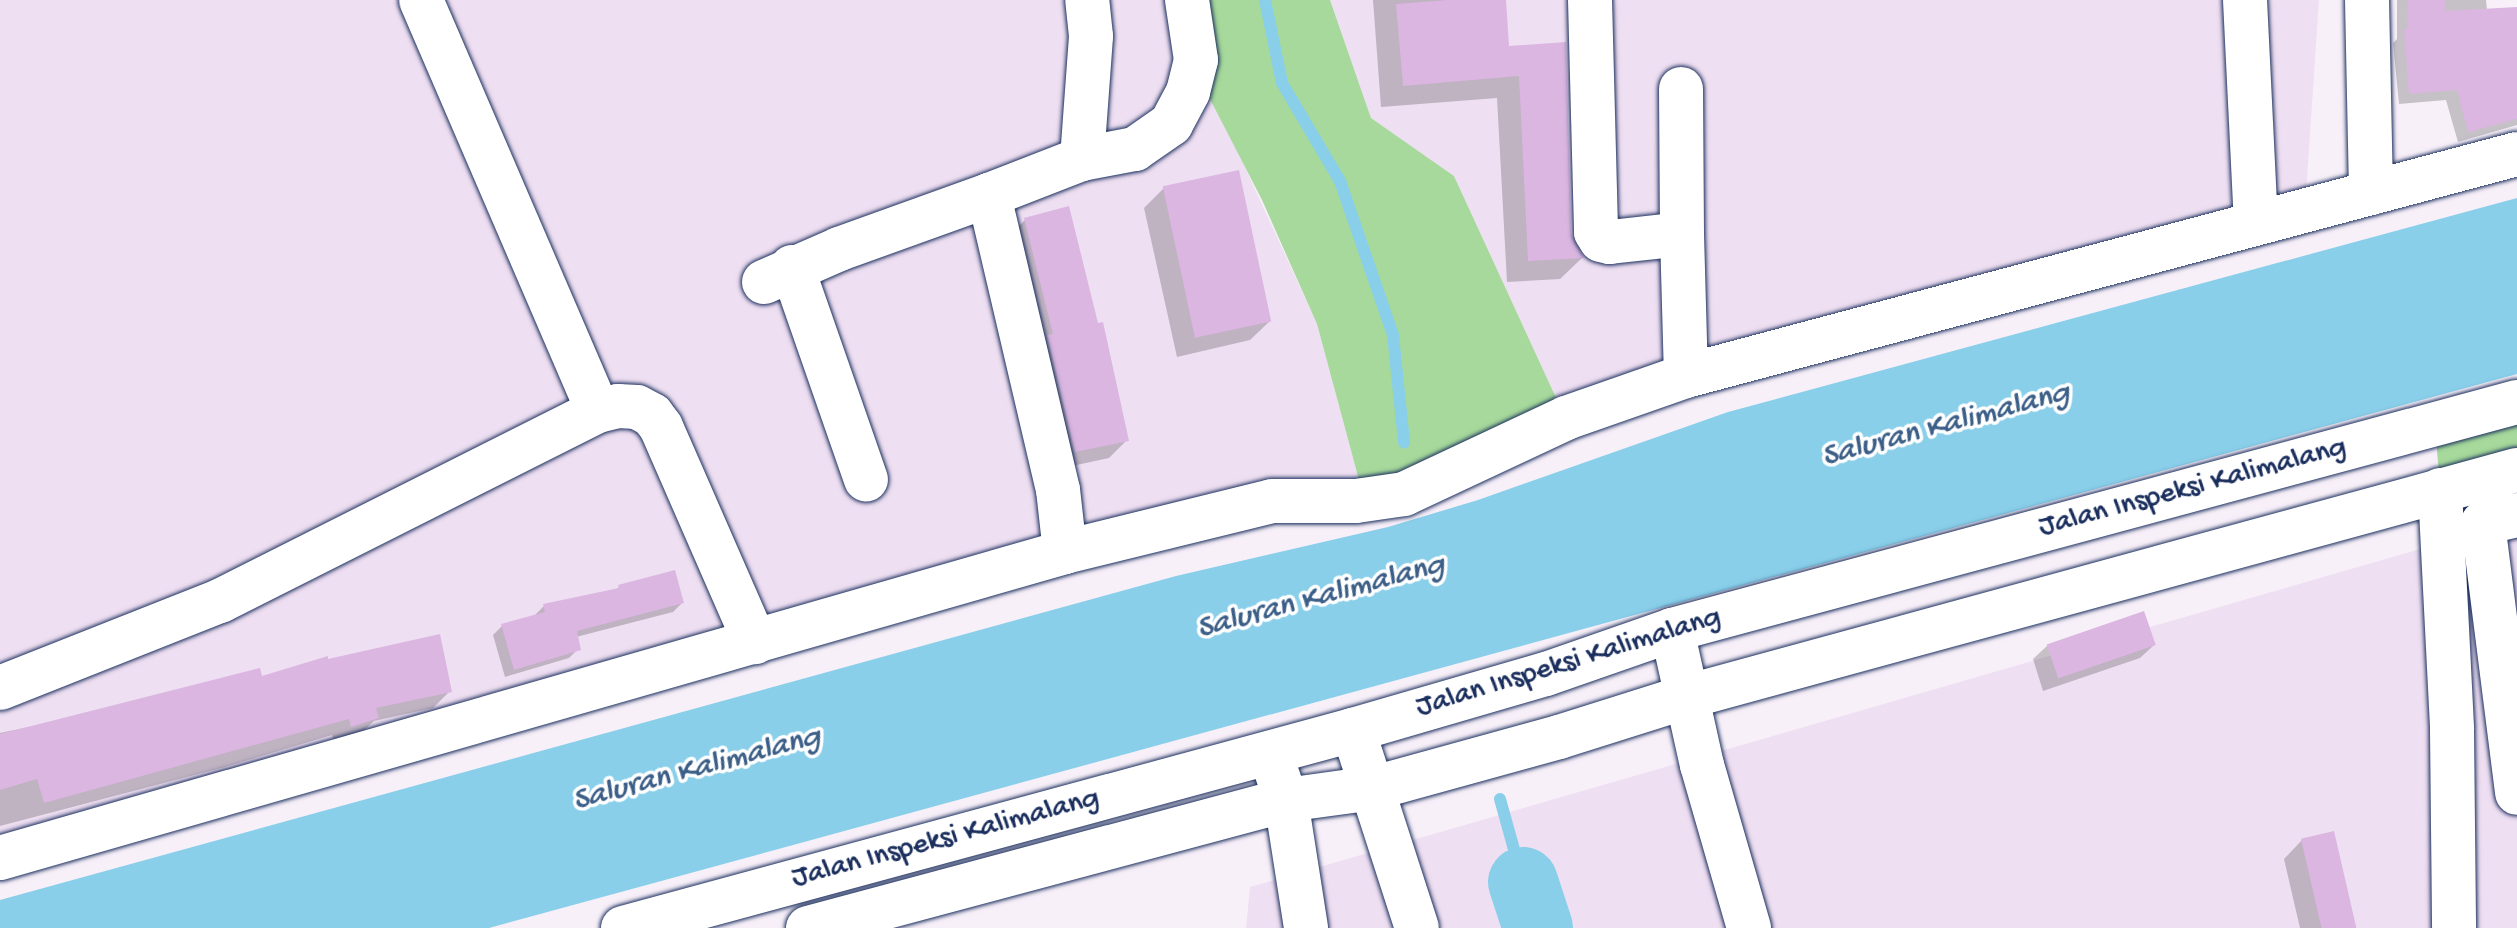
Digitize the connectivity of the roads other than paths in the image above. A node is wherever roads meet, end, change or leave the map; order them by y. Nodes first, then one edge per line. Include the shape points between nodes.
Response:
1 (421, 0) edge
2 (1087, 0) edge
3 (1187, 0) edge
4 (1590, 0) edge
5 (2245, 0) edge
6 (2367, 0) edge
7 (1681, 89) dead end
8 (2517, 154) edge
9 (1082, 159) junction
10 (2371, 193) junction
11 (989, 195) junction
12 (2256, 222) junction
13 (1682, 234) junction
14 (1686, 376) junction
15 (2517, 402) edge
16 (598, 411) junction
17 (2517, 470) edge
18 (866, 479) dead end
19 (2440, 490) junction
20 (2517, 515) edge
21 (1065, 552) junction
22 (1672, 630) junction
23 (755, 642) junction
24 (0, 688) edge
25 (1686, 697) junction
26 (1353, 730) junction
27 (1270, 753) junction
28 (1374, 788) junction
29 (2517, 793) edge
30 (1286, 800) junction
31 (0, 858) edge
32 (633, 927) edge
33 (808, 928) edge
34 (1306, 928) edge
35 (1417, 928) edge
36 (1749, 928) edge
37 (2454, 928) edge

1 - 16 main road
2 - 9 main road via 1091,36
3 - 9 main road via 1196,60 1188,92 1171,124 1135,149
4 - 13 main road via 1596,232 1610,242
5 - 12 main road
6 - 10 main road
7 - 13 main road
8 - 10 main road
9 - 11 main road
10 - 12 main road
11 - 18 main road via 778,275
11 - 21 main road via 1058,490
12 - 14 main road
13 - 14 main road
14 - 21 main road via 1566,418 1404,494 1356,501 1272,501
15 - 22 main road, Jalan Inspeksi Kalimalang
16 - 23 main road via 637,407 661,427
16 - 24 main road via 220,601
17 - 19 main road, Jalan Inspeksi Kalimalang
19 - 25 main road, Jalan Inspeksi Kalimalang
19 - 37 main road via 2452,730
20 - 29 main road via 2483,523
21 - 23 main road
22 - 25 main road
22 - 26 main road, Jalan Inspeksi Kalimalang via 1546,674
23 - 31 main road
25 - 28 main road, Jalan Inspeksi Kalimalang
25 - 36 main road
26 - 27 main road, Jalan Inspeksi Kalimalang
26 - 28 main road
27 - 30 main road
27 - 32 main road, Jalan Inspeksi Kalimalang
28 - 30 main road, Jalan Inspeksi Kalimalang
28 - 35 main road
30 - 33 main road, Jalan Inspeksi Kalimalang
30 - 34 main road

